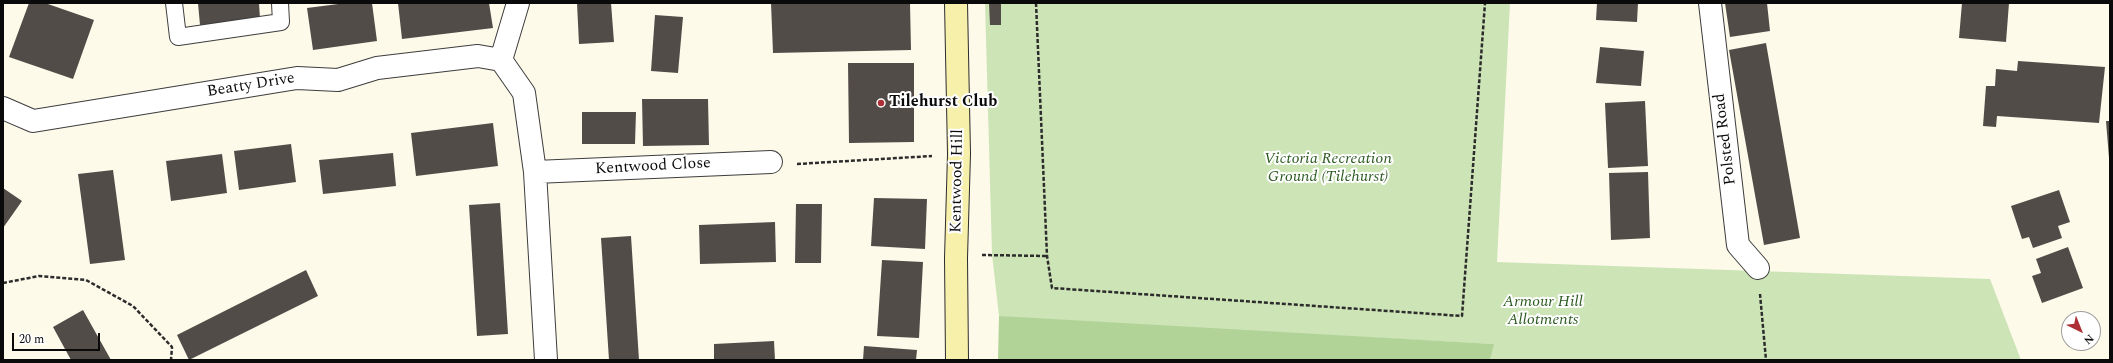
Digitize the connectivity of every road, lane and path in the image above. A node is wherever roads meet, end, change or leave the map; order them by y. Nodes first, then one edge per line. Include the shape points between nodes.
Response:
1 (174, 3) edge
2 (280, 3) edge
3 (518, 3) edge
4 (956, 3) edge
5 (1036, 3) edge
6 (1485, 3) edge
7 (1710, 3) edge
8 (500, 60) junction
9 (3, 108) edge
10 (959, 154) junction
11 (771, 162) joint
12 (535, 172) junction
13 (992, 254) dead end
14 (1047, 256) junction
15 (1758, 268) joint
16 (3, 283) edge
17 (171, 360) edge
18 (546, 360) edge
19 (957, 360) edge
20 (1766, 360) edge

1 - 2 lane via 178,37 281,22
3 - 8 street
4 - 10 street, Kentwood Hill
5 - 14 path
6 - 14 path via 1462,316 1052,288
7 - 15 street, Polsted Road via 1738,245
8 - 9 street, Beatty Drive via 478,56 376,68 338,80 297,78 33,121
8 - 12 street via 524,93
10 - 11 path via 786,164
10 - 19 street, Kentwood Hill
11 - 12 street, Kentwood Close
12 - 18 street
13 - 14 path
15 - 20 path
16 - 17 path via 39,276 86,280 133,306 172,347

